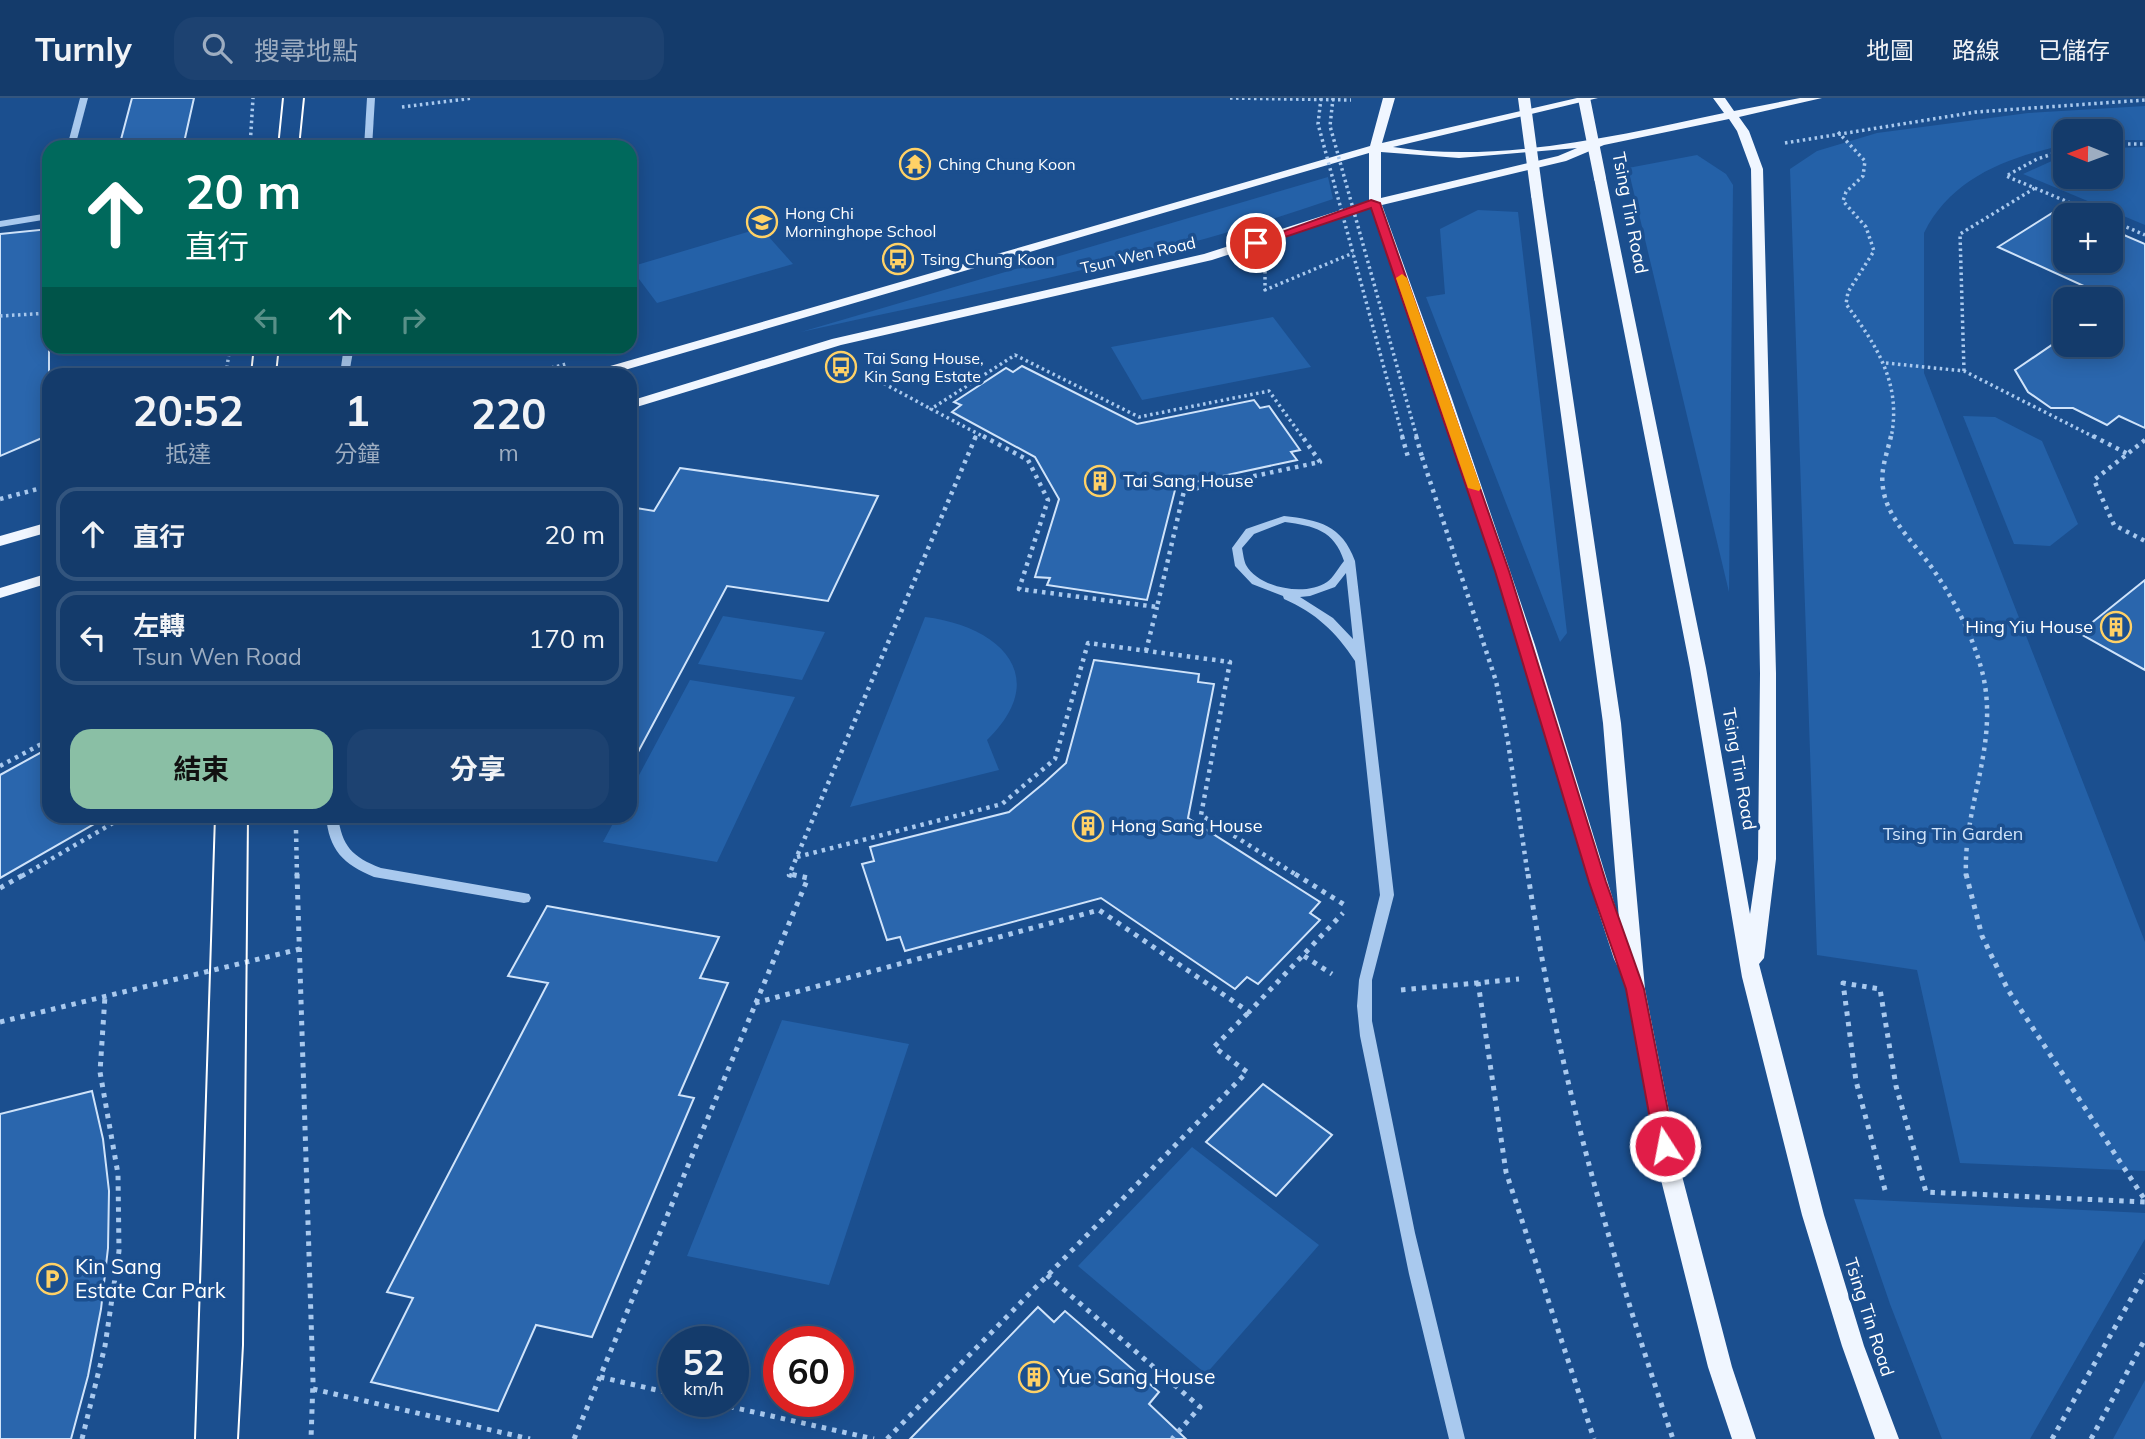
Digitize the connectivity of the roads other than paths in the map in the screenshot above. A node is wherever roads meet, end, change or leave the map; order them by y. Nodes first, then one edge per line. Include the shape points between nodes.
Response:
1 (84, 98) edge
2 (371, 98) edge
3 (1389, 98) edge
4 (1524, 98) edge
5 (1584, 98) edge
6 (1591, 98) edge
7 (1719, 98) edge
8 (1816, 98) edge
9 (1731, 114) junction
10 (73, 140) edge
11 (368, 140) edge
12 (1601, 142) junction
13 (1375, 148) junction
14 (1375, 203) junction
15 (42, 217) edge
16 (0, 224) edge
17 (619, 368) edge
18 (637, 403) edge
19 (42, 529) edge
20 (0, 541) edge
21 (1350, 561) junction
22 (42, 580) edge
23 (1276, 591) junction
24 (0, 593) edge
25 (1363, 665) junction
26 (333, 823) edge
27 (524, 898) dead end
28 (1752, 977) junction
29 (1635, 989) junction
30 (1457, 1439) edge
31 (1744, 1439) edge
32 (1887, 1439) edge

1 - 10 street
2 - 11 street
3 - 13 main road
4 - 29 main road, bridge via 1612,723
5 - 28 main road, Tsing Tin Road, bridge via 1698,668
6 - 13 main road, Tsun Wen Road
7 - 9 main road
8 - 9 main road, Tsun Wen Road
9 - 12 main road, Tsun Wen Road
9 - 28 main road via 1751,150 1758,183 1768,733 1767,859
12 - 13 main road via 1457,157 1415,156
12 - 14 main road, Tsun Wen Road via 1562,159
13 - 14 main road
13 - 17 main road, Tsun Wen Road
14 - 18 main road, Tsun Wen Road via 1208,257 837,342
14 - 29 main road via 1509,593 1597,882
15 - 16 street
19 - 20 main road
21 - 23 street via 1343,577 1326,589 1302,594
21 - 23 street via 1346,545 1309,522 1284,519 1260,524 1243,535 1235,550 1239,567 1253,582
21 - 25 street
22 - 24 main road
23 - 25 street via 1334,624
25 - 30 street via 1387,895 1368,968 1366,1022 1396,1183
26 - 27 street via 337,845 361,866
28 - 32 main road, Tsing Tin Road via 1813,1215
29 - 31 main road via 1670,1172 1720,1367

